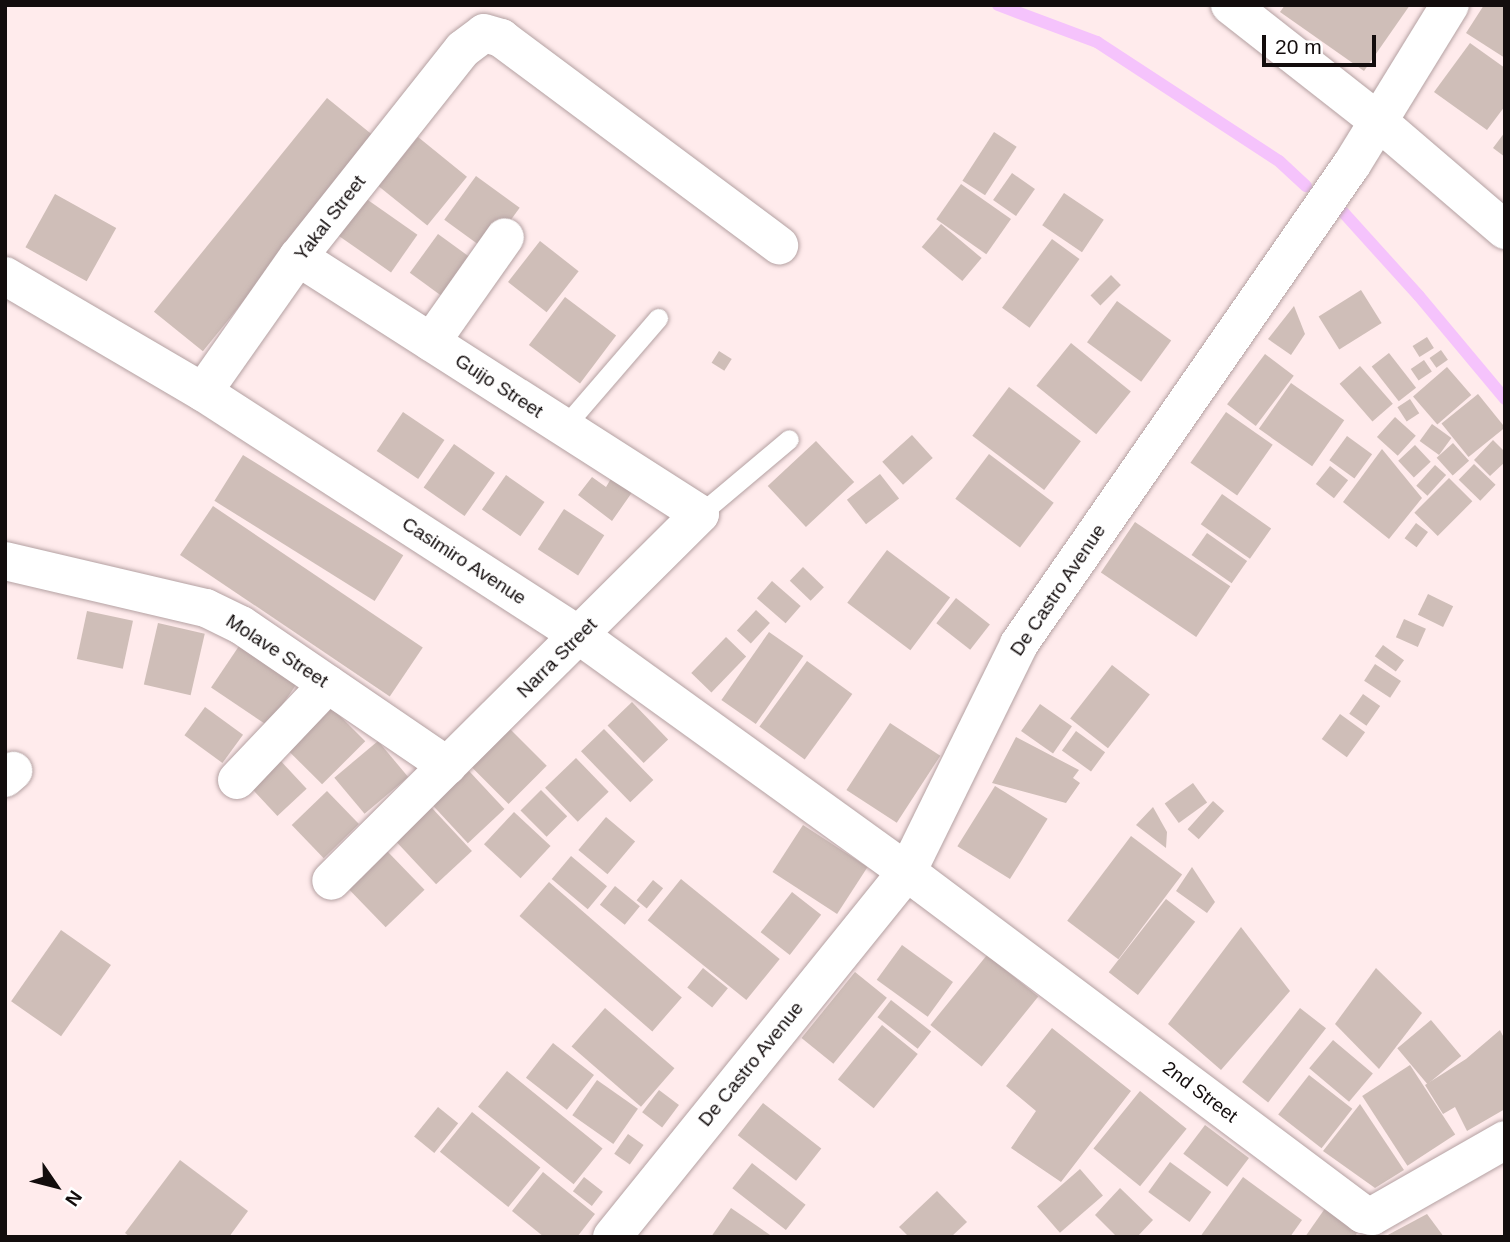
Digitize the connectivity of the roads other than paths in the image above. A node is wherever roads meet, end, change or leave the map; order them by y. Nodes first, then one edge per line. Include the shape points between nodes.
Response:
1 (1230, 5) edge
2 (1450, 5) edge
3 (1380, 122) junction
4 (1505, 230) edge
5 (505, 237) dead end
6 (779, 245) dead end
7 (298, 257) junction
8 (5, 275) edge
9 (658, 318) dead end
10 (431, 342) junction
11 (203, 392) junction
12 (564, 427) junction
13 (789, 439) dead end
14 (700, 514) junction
15 (5, 561) edge
16 (580, 636) junction
17 (328, 684) junction
18 (447, 766) junction
19 (237, 780) dead end
20 (907, 872) junction
21 (331, 881) dead end
22 (1505, 1140) edge
23 (612, 1237) edge

1 - 3 street
2 - 3 street, De Castro Avenue
3 - 4 street
3 - 20 street, De Castro Avenue via 1019,644
5 - 10 street
6 - 7 street, Yakal Street via 501,38 484,33 463,49
7 - 10 street, Guijo Street
7 - 11 street, Yakal Street
8 - 11 street, Casimiro Avenue
9 - 12 lane
10 - 12 street, Guijo Street
11 - 16 street, Casimiro Avenue
12 - 14 street, Guijo Street
13 - 14 lane, Narra Street
14 - 16 street, Narra Street
15 - 17 street, Molave Street via 206,608 242,625
16 - 18 street, Narra Street
16 - 20 street, Casimiro Avenue
17 - 18 street, Molave Street
17 - 19 street
18 - 21 street, Narra Street
20 - 22 street, 2nd Street via 1363,1214 1372,1216
20 - 23 street, De Castro Avenue

